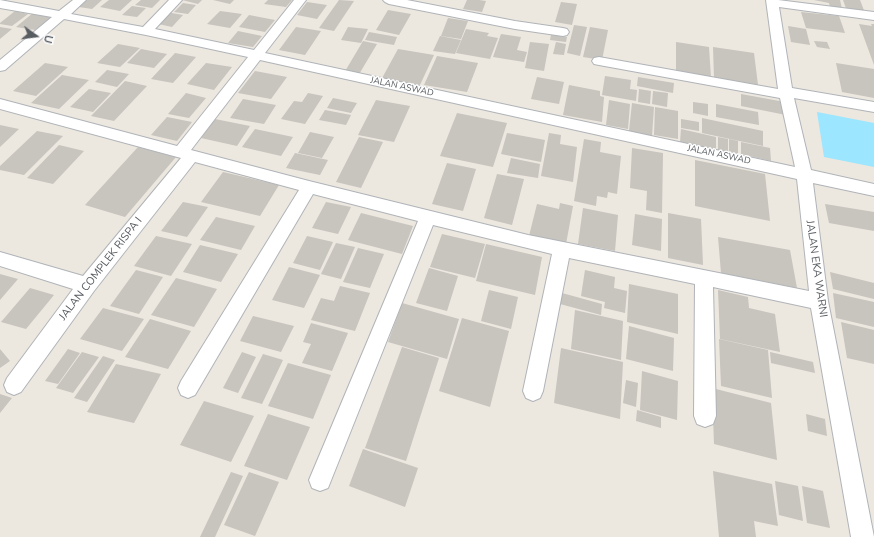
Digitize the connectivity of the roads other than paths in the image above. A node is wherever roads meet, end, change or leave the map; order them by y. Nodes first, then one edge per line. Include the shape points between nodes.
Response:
1 (80, 0) edge
2 (176, 0) edge
3 (300, 0) edge
4 (389, 0) edge
5 (772, 1) edge
6 (0, 4) edge
7 (60, 16) junction
8 (874, 16) edge
9 (146, 31) junction
10 (563, 32) dead end
11 (257, 55) junction
12 (599, 61) dead end
13 (0, 66) edge
14 (786, 94) junction
15 (0, 104) edge
16 (874, 107) edge
17 (187, 154) junction
18 (804, 174) junction
19 (309, 187) junction
20 (874, 190) edge
21 (428, 217) junction
22 (562, 250) junction
23 (0, 259) edge
24 (704, 277) junction
25 (86, 285) junction
26 (819, 301) junction
27 (14, 385) dead end
28 (188, 388) dead end
29 (533, 391) dead end
30 (705, 416) dead end
31 (320, 480) dead end
32 (863, 537) edge

1 - 7 street
2 - 9 street
3 - 11 street, JALAN COMPLEK RISPA I
4 - 10 street
5 - 8 street
5 - 14 street, JALAN EKA WARNI
6 - 7 street, JALAN ASWAD
7 - 9 street, JALAN ASWAD
7 - 13 street
9 - 11 street, JALAN ASWAD
11 - 17 street, JALAN COMPLEK RISPA I
11 - 18 street, JALAN ASWAD
12 - 14 street
14 - 16 street
14 - 18 street, JALAN EKA WARNI
15 - 17 street
17 - 19 street
17 - 25 street, JALAN COMPLEK RISPA I
18 - 20 street, JALAN ASWAD
18 - 26 street, JALAN EKA WARNI
19 - 21 street
19 - 28 street
21 - 22 street
21 - 31 street
22 - 24 street
22 - 29 street
23 - 25 street
24 - 26 street
24 - 30 street
25 - 27 street, JALAN COMPLEK RISPA I
26 - 32 street, JALAN EKA WARNI

